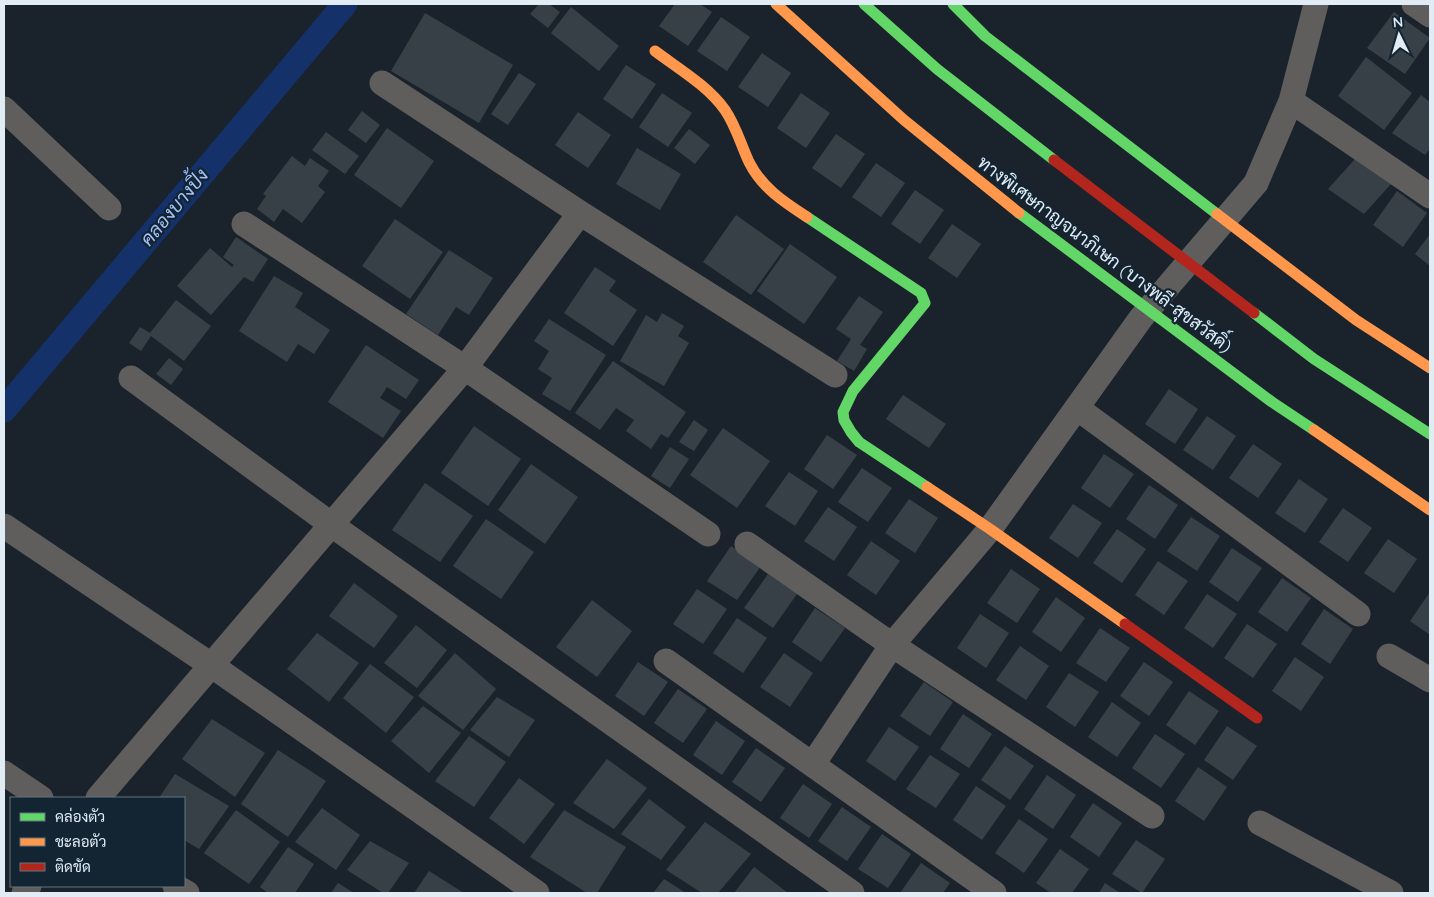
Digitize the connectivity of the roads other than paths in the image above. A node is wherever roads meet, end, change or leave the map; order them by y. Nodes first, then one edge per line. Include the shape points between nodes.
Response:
1 (776, 4) edge
2 (864, 4) edge
3 (953, 4) edge
4 (1316, 4) edge
5 (1414, 4) edge
6 (1430, 15) edge
7 (655, 51) dead end
8 (382, 83) dead end
9 (1291, 101) junction
10 (4, 109) edge
11 (1430, 196) edge
12 (109, 208) dead end
13 (580, 213) junction
14 (244, 224) dead end
15 (465, 368) junction
16 (1430, 368) edge
17 (835, 375) dead end
18 (131, 378) dead end
19 (1077, 408) junction
20 (1430, 434) edge
21 (1430, 510) edge
22 (332, 525) junction
23 (4, 526) edge
24 (990, 529) junction
25 (708, 534) dead end
26 (747, 544) dead end
27 (1358, 614) dead end
28 (892, 645) junction
29 (1389, 656) dead end
30 (666, 661) dead end
31 (210, 666) junction
32 (1430, 680) edge
33 (1257, 718) dead end
34 (813, 764) junction
35 (4, 773) edge
36 (40, 797) edge
37 (99, 797) edge
38 (1152, 816) dead end
39 (1260, 823) dead end
40 (837, 889) edge
41 (537, 893) edge
42 (994, 893) edge
43 (1391, 893) edge

1 - 21 main road, ทางพิเศษกาญจนาภิเษก (บางพลี-สุขสวัสดิ์), bridge via 904,120 1029,221 1272,402
2 - 20 main road, bridge via 945,75 1298,347
3 - 16 main road, bridge via 984,36 1130,148 1356,320
4 - 9 street
5 - 6 street
7 - 24 main road via 726,110 749,162 760,180 780,199 920,293 924,303 918,313 854,390 843,412 845,425 859,442
8 - 13 street
9 - 11 street
9 - 19 street via 1256,183 1141,318
10 - 12 street
13 - 15 street
13 - 17 street
14 - 15 street
15 - 22 street
15 - 25 street
18 - 22 street
19 - 24 street
19 - 27 street
22 - 31 street
22 - 40 street
23 - 31 street
24 - 28 street
24 - 33 main road
26 - 28 street
28 - 34 street
28 - 38 street
29 - 32 street
30 - 34 street
31 - 37 street
31 - 41 street
34 - 42 street
35 - 36 street
39 - 43 street

